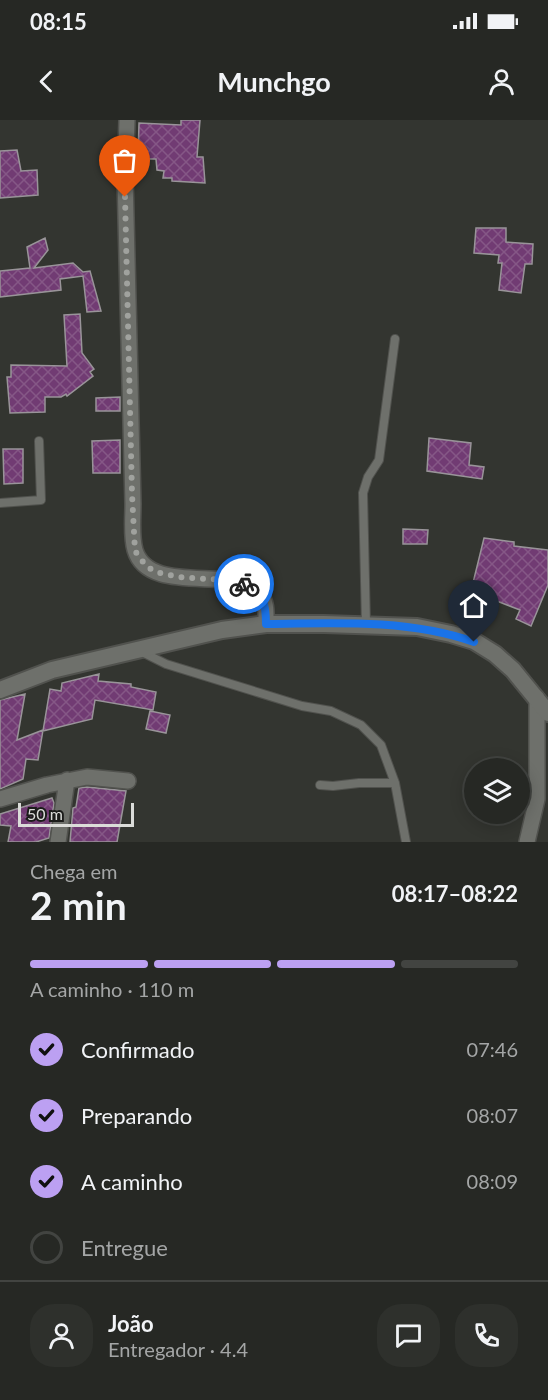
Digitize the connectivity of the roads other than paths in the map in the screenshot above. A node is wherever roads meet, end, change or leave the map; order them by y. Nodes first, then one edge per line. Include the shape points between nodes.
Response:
1 (127, 120) edge
2 (394, 339) dead end
3 (39, 441) dead end
4 (0, 503) edge
5 (266, 624) junction
6 (366, 625) junction
7 (138, 650) junction
8 (0, 690) edge
9 (537, 698) junction
10 (548, 713) edge
11 (67, 780) junction
12 (128, 781) dead end
13 (395, 783) junction
14 (320, 785) dead end
15 (542, 795) edge
16 (0, 800) edge
17 (58, 842) edge
18 (406, 842) edge
19 (527, 842) edge

1 - 5 street via 125,177 135,551 156,572 249,585 258,591 266,606
2 - 6 lane via 379,460 363,493
3 - 4 lane via 41,500
5 - 6 main road
5 - 7 main road
6 - 9 main road via 417,627 474,642 513,670
7 - 8 main road via 52,670
7 - 13 lane via 166,664 347,717 381,746
9 - 10 main road
9 - 15 street
11 - 12 street via 87,777
11 - 16 street
11 - 17 street
13 - 14 lane
13 - 18 lane
15 - 19 street

